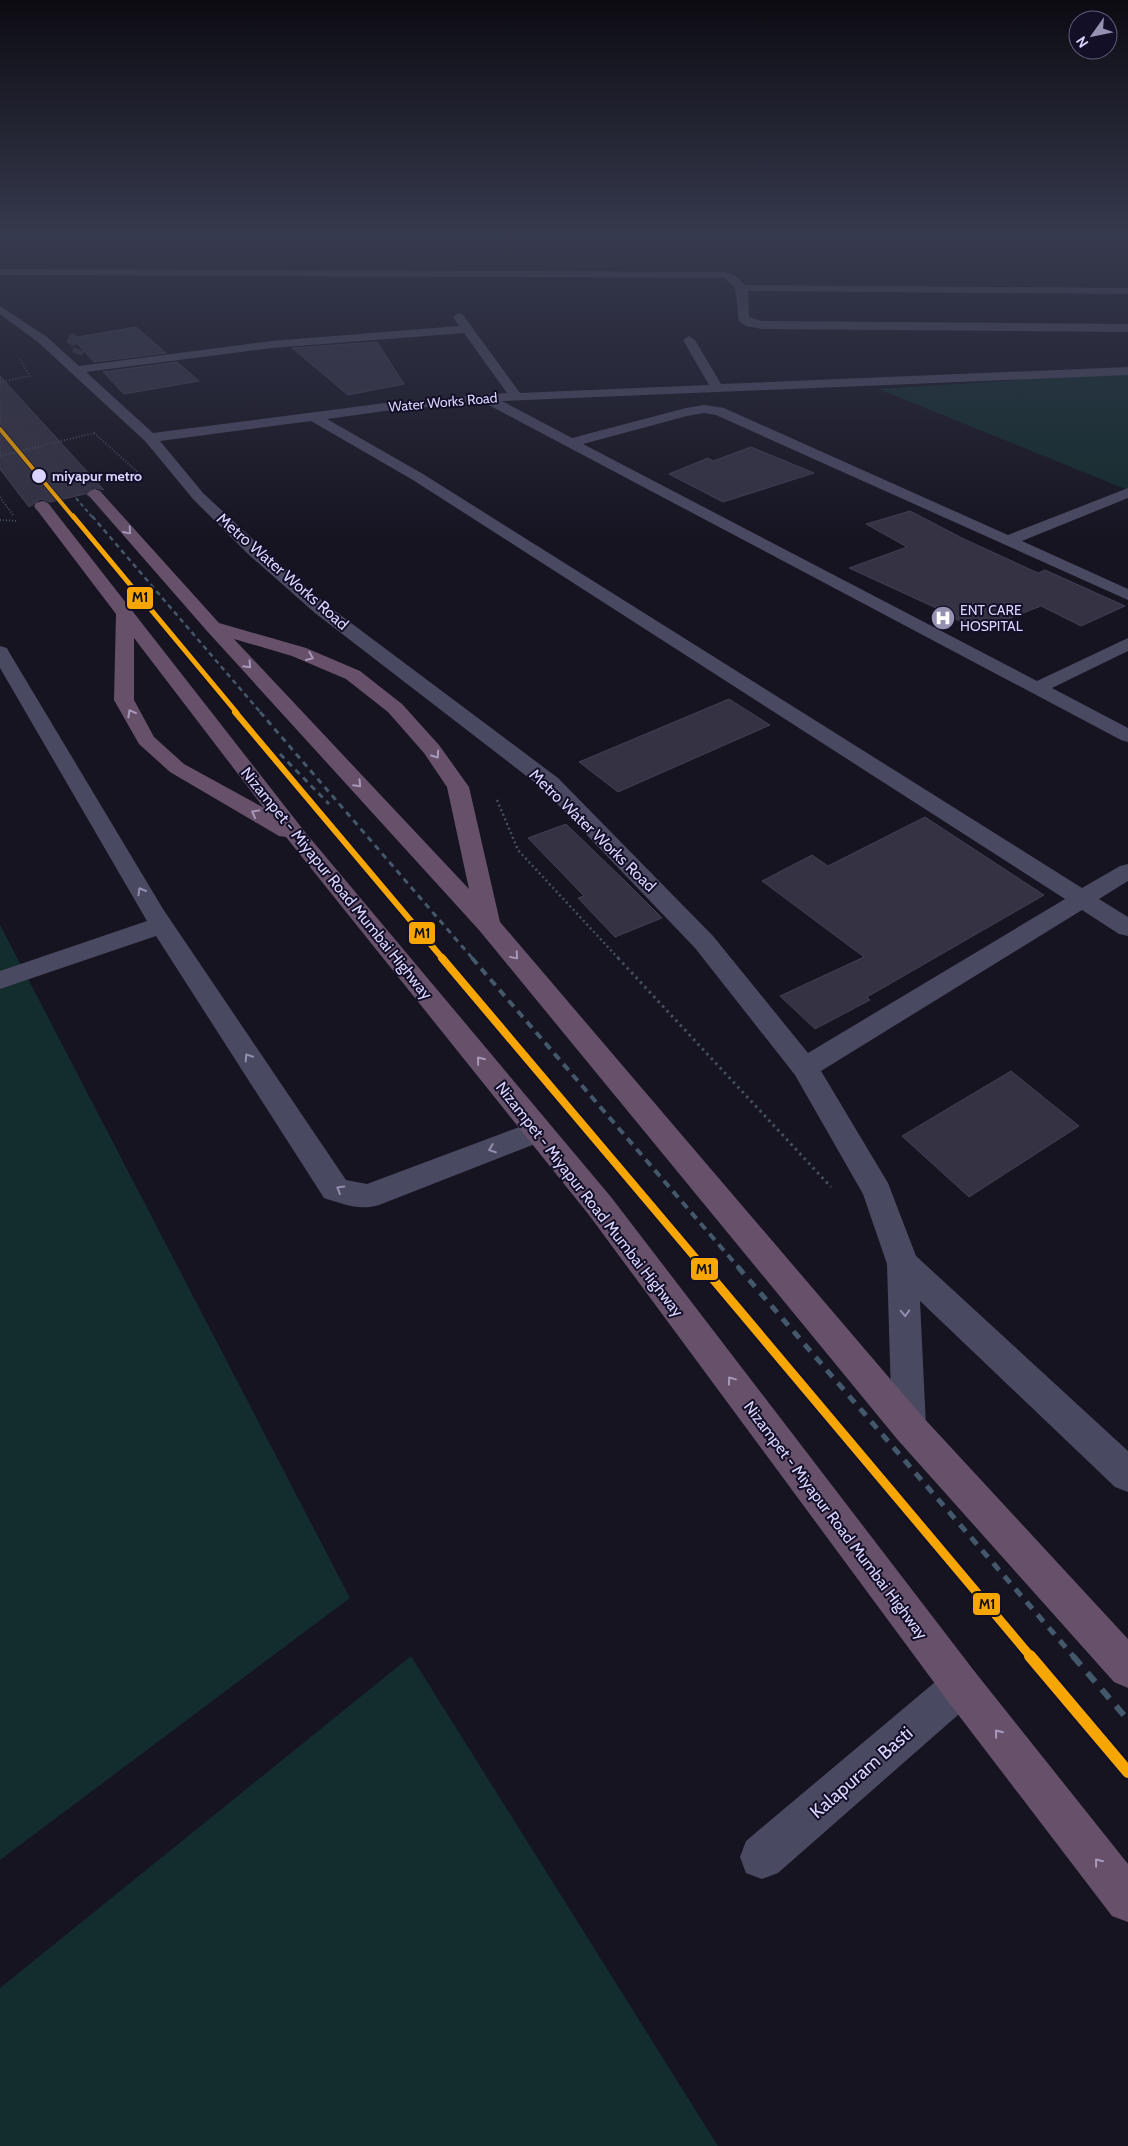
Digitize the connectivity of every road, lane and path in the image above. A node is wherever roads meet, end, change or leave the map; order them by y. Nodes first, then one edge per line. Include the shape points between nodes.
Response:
1 (41, 338) edge
2 (347, 338) edge
3 (474, 338) edge
4 (689, 340) dead end
5 (74, 362) junction
6 (1128, 371) edge
7 (30, 376) dead end
8 (0, 382) edge
9 (718, 388) junction
10 (516, 397) junction
11 (485, 398) junction
12 (312, 416) junction
13 (150, 438) junction
14 (570, 443) junction
15 (0, 456) edge
16 (146, 480) dead end
17 (1128, 493) edge
18 (95, 494) tunnel mouth
19 (0, 497) edge
20 (42, 506) tunnel mouth
21 (0, 520) edge
22 (1008, 541) junction
23 (1128, 595) edge
24 (125, 612) junction
25 (213, 627) junction
26 (1128, 644) edge
27 (0, 652) edge
28 (1036, 688) junction
29 (1128, 736) edge
30 (297, 837) junction
31 (1128, 871) edge
32 (1082, 899) junction
33 (488, 924) junction
34 (162, 925) junction
35 (1128, 928) edge
36 (0, 980) edge
37 (805, 1068) junction
38 (538, 1131) junction
39 (903, 1264) junction
40 (909, 1427) junction
41 (1128, 1475) edge
42 (1128, 1668) edge
43 (961, 1686) junction
44 (762, 1857) dead end
45 (1128, 1900) edge

1 - 5 street, Metro Water Works Road
2 - 5 street
3 - 10 street
4 - 9 street
5 - 13 street, Metro Water Works Road
6 - 9 street, Water Works Road
7 - 8 path
9 - 10 street, Water Works Road
10 - 11 street, Water Works Road
11 - 12 street, Water Works Road
11 - 14 street
12 - 13 street, Water Works Road
12 - 32 street via 418,477
13 - 37 street, Metro Water Works Road via 198,496 321,609 550,783 704,942
14 - 22 street via 686,412 718,411
14 - 28 street
15 - 16 path, bridge via 94,433
17 - 22 street
18 -> 25 highway
19 - 21 path via 18,521
20 - 24 highway, Nizampet - Miyapur Road Mumbai Highway
22 - 23 street
24 - 30 highway, Nizampet - Miyapur Road Mumbai Highway
30 -> 24 highway via 176,768 146,740 124,700
25 -> 33 highway
25 -> 33 highway via 299,652 353,675 395,708 432,749 458,787
26 - 28 street
34 -> 27 street
28 - 29 street
38 -> 30 highway, Nizampet - Miyapur Road Mumbai Highway
31 - 32 street
32 - 35 street
32 - 37 street
33 -> 40 highway
34 - 36 street
38 -> 34 street via 368,1196 336,1189
37 - 39 street, Metro Water Works Road via 877,1192
43 -> 38 highway, Nizampet - Miyapur Road Mumbai Highway via 600,1206
39 -> 40 street, Metro Water Works Road
39 - 41 street
40 - 42 highway
43 - 44 street, Kalapuram Basti
45 -> 43 highway, Nizampet - Miyapur Road Mumbai Highway

